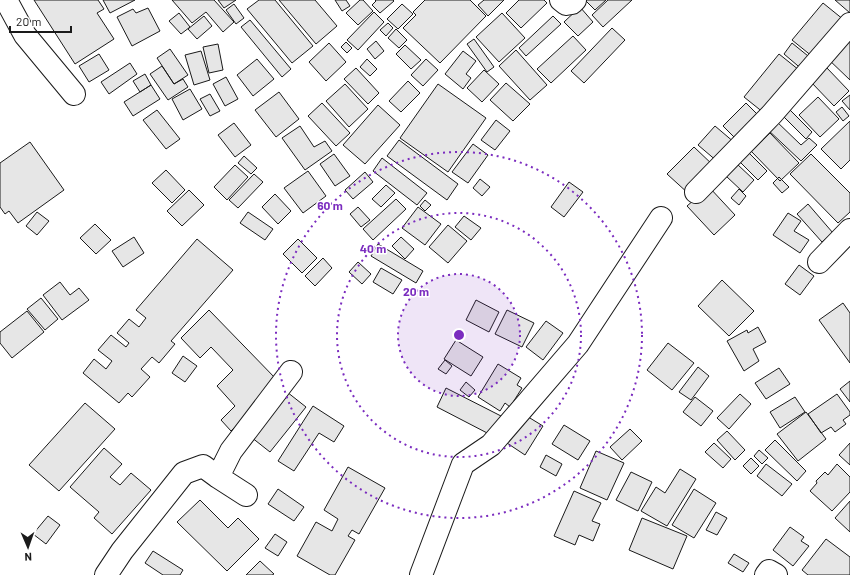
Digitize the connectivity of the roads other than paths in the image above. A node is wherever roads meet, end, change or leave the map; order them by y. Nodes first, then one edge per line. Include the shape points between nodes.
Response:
1 (6, 0) edge
2 (561, 0) edge
3 (575, 0) edge
4 (850, 24) edge
5 (74, 94) dead end
6 (696, 192) dead end
7 (660, 218) dead end
8 (850, 230) edge
9 (819, 262) dead end
10 (291, 372) dead end
11 (218, 477) junction
12 (246, 494) dead end
13 (106, 575) edge
14 (421, 575) edge
15 (766, 575) edge
16 (776, 575) edge

1 - 5 street via 25,36
2 - 3 street via 566,4
4 - 6 street via 772,114
7 - 14 street via 578,344 491,445 463,464
8 - 9 street
10 - 11 street via 231,451
11 - 12 street
11 - 13 street via 203,466 184,473
15 - 16 street via 769,571

